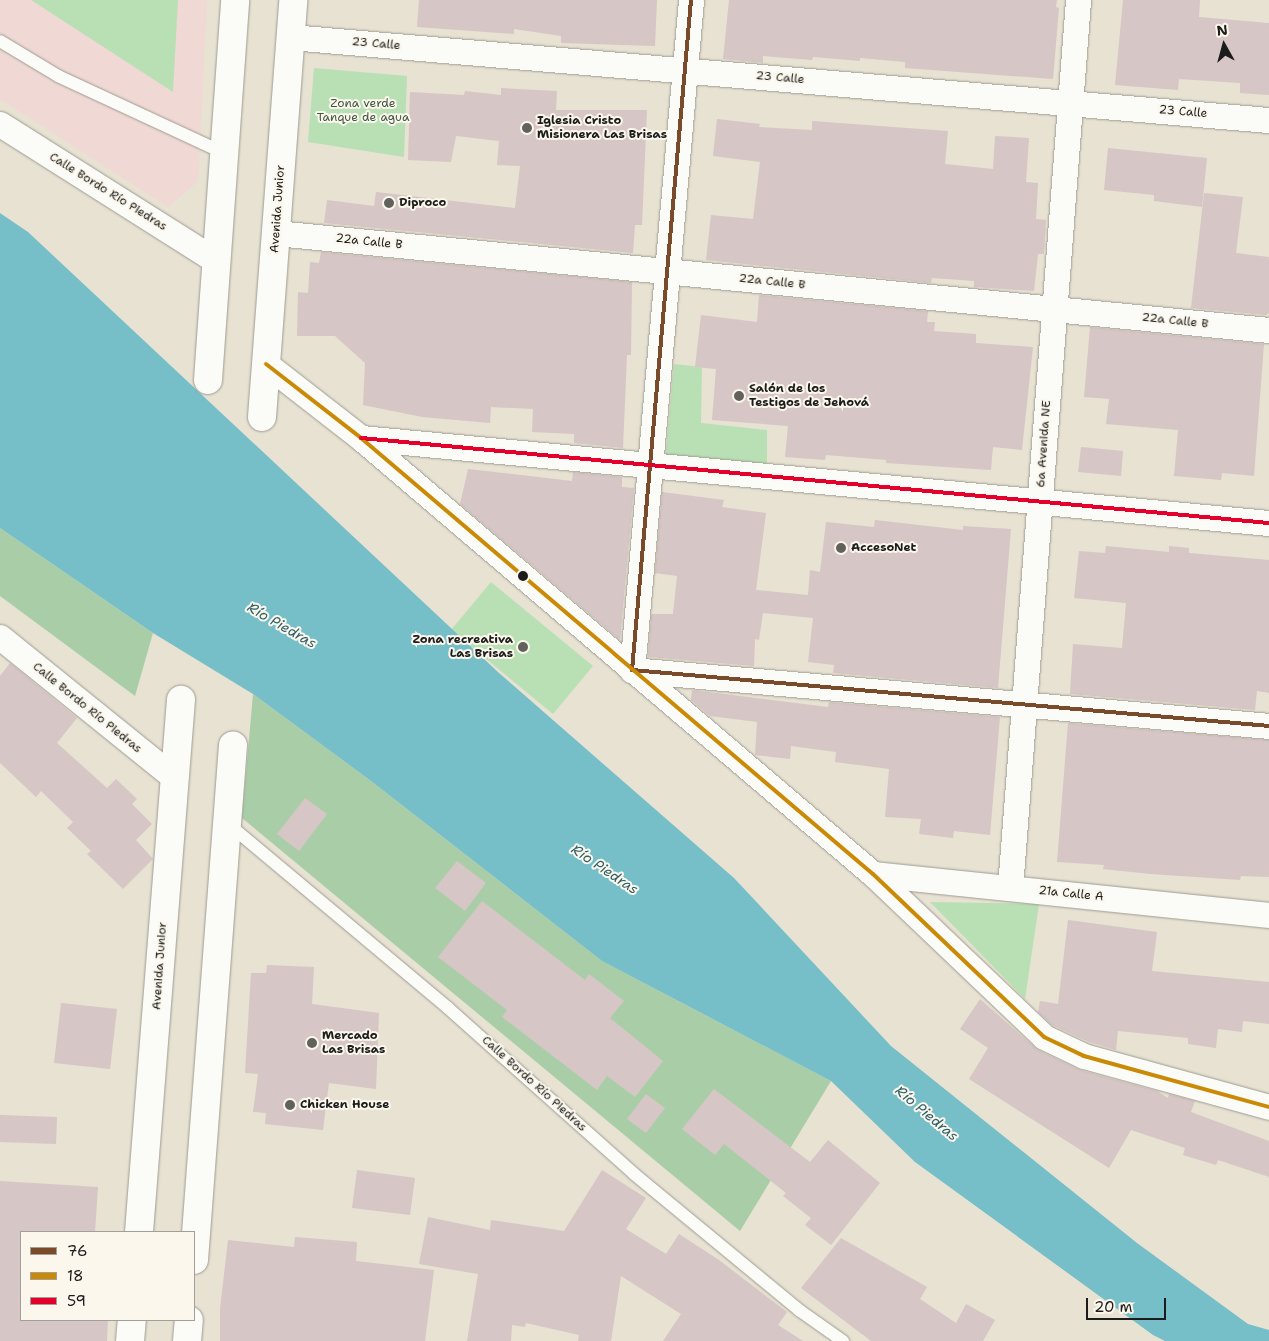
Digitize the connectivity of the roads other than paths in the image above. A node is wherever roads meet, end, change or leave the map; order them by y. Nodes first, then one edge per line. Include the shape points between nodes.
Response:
1 (235, 0) edge
2 (293, 0) edge
3 (691, 0) edge
4 (1078, 0) edge
5 (290, 37) junction
6 (0, 41) edge
7 (685, 70) junction
8 (1070, 103) junction
9 (1269, 120) edge
10 (0, 124) edge
11 (224, 152) junction
12 (276, 233) junction
13 (217, 261) junction
14 (667, 271) junction
15 (1054, 309) junction
16 (1269, 330) edge
17 (266, 364) junction
18 (208, 380) dead end
19 (262, 417) dead end
20 (361, 438) junction
21 (650, 465) junction
22 (1040, 502) junction
23 (1269, 524) edge
24 (0, 637) edge
25 (632, 670) junction
26 (181, 700) dead end
27 (1024, 705) junction
28 (1269, 726) edge
29 (233, 745) dead end
30 (175, 778) junction
31 (228, 823) junction
32 (873, 874) junction
33 (1010, 888) junction
34 (1269, 915) edge
35 (1269, 1107) edge
36 (139, 1231) edge
37 (195, 1247) edge
38 (132, 1321) edge
39 (189, 1321) edge
40 (130, 1341) edge
41 (188, 1341) edge
42 (843, 1341) edge

1 - 11 main road
2 - 5 main road, Avenida Junior
3 - 7 street
4 - 8 street, 6a Avenida NE
5 - 7 street, 23 Calle
5 - 12 main road, Avenida Junior
6 - 11 lane via 58,76
7 - 8 street, 23 Calle
7 - 14 street
8 - 9 street, 23 Calle
8 - 15 street, 6a Avenida NE
10 - 13 street, Calle Bordo Río Piedras
11 - 13 main road
12 - 14 street, 22a Calle B
12 - 17 main road, Avenida Junior
13 - 18 main road
14 - 15 street, 22a Calle B
14 - 21 street
15 - 16 street, 22a Calle B
15 - 22 street, 6a Avenida NE
17 - 19 main road, Avenida Junior
17 - 20 street
20 - 21 street
20 - 25 street
21 - 22 street
21 - 25 street
22 - 23 street
22 - 27 street, 6a Avenida NE
24 - 30 street, Calle Bordo Río Piedras
25 - 27 street
25 - 32 street
26 - 30 main road, Avenida Junior
27 - 28 street
27 - 33 street, 6a Avenida NE
29 - 31 main road
30 - 36 main road, Avenida Junior
31 - 37 main road
31 - 42 lane, Calle Bordo Río Piedras via 448,1008 634,1174 799,1310
32 - 33 street, 21a Calle A
32 - 35 street via 1044,1037 1084,1056
33 - 34 street, 21a Calle A
38 - 40 main road
39 - 41 main road

